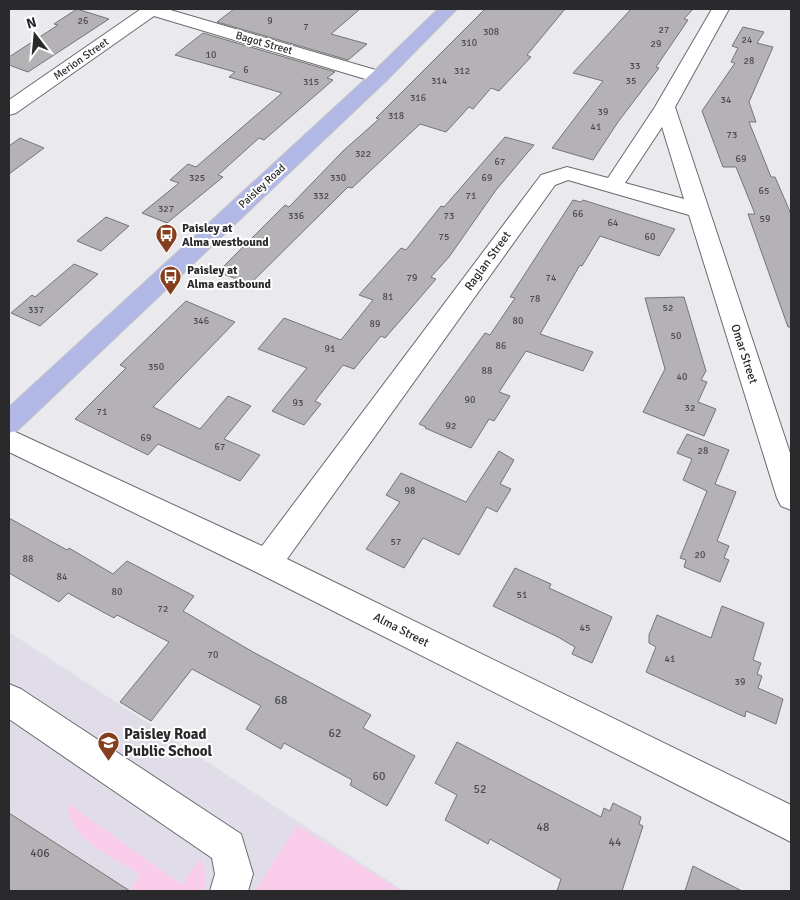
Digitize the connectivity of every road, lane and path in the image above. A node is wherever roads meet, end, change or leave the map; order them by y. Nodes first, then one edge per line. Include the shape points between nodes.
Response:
1 (151, 9) edge
2 (448, 9) edge
3 (720, 9) edge
4 (379, 77) junction
5 (665, 106) junction
6 (9, 109) edge
7 (614, 184) junction
8 (697, 210) junction
9 (9, 423) edge
10 (9, 440) edge
11 (791, 498) edge
12 (267, 563) junction
13 (9, 700) edge
14 (791, 824) edge
15 (229, 891) edge

1 - 4 street, Bagot Street
1 - 6 street, Merion Street
2 - 4 main road, Paisley Road
3 - 5 street
4 - 9 main road, Paisley Road
5 - 7 street
5 - 8 street, Omar Street
7 - 8 street
7 - 12 street, Raglan Street via 568,173 548,180
8 - 11 street, Omar Street
10 - 12 street, Alma Street
12 - 14 street, Alma Street
13 - 15 street via 228,847 234,874

